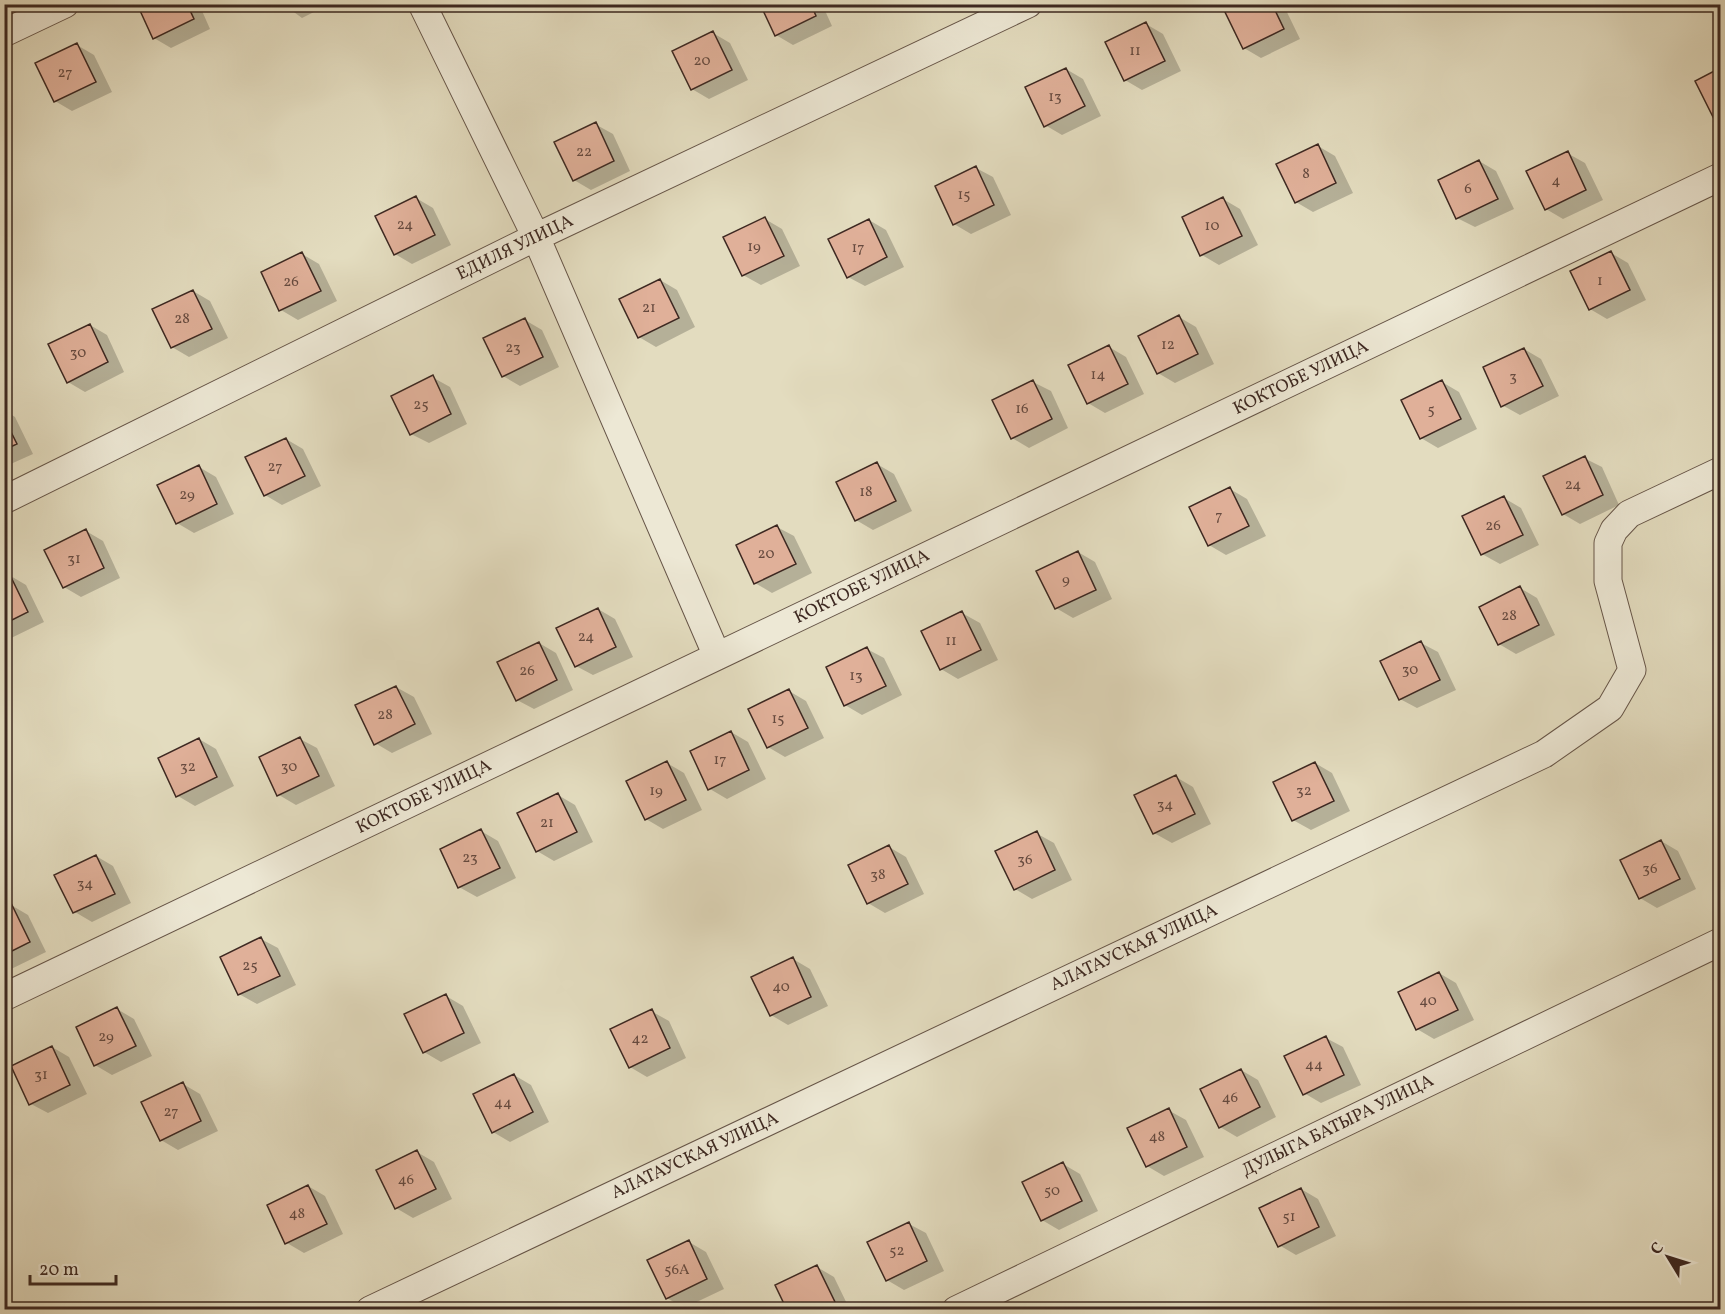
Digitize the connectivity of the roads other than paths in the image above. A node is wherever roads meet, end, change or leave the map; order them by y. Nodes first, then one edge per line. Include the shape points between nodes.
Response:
1 (65, 4) edge
2 (422, 4) edge
3 (1028, 4) edge
4 (4, 33) edge
5 (1720, 177) edge
6 (536, 237) junction
7 (1720, 471) edge
8 (4, 500) edge
9 (717, 656) junction
10 (1720, 942) edge
11 (4, 997) edge
12 (370, 1310) edge
13 (956, 1310) edge

1 - 4 street
2 - 6 street
3 - 6 street, ЕДИЛЯ УЛИЦА
5 - 9 street, КОКТОБЕ УЛИЦА
6 - 8 street, ЕДИЛЯ УЛИЦА
6 - 9 street
7 - 12 street, АЛАТАУСКАЯ УЛИЦА via 1629,514 1614,530 1606,554 1608,581 1632,670 1610,708 1544,754
9 - 11 street, КОКТОБЕ УЛИЦА
10 - 13 street, ДУЛЫГА БАТЫРА УЛИЦА

